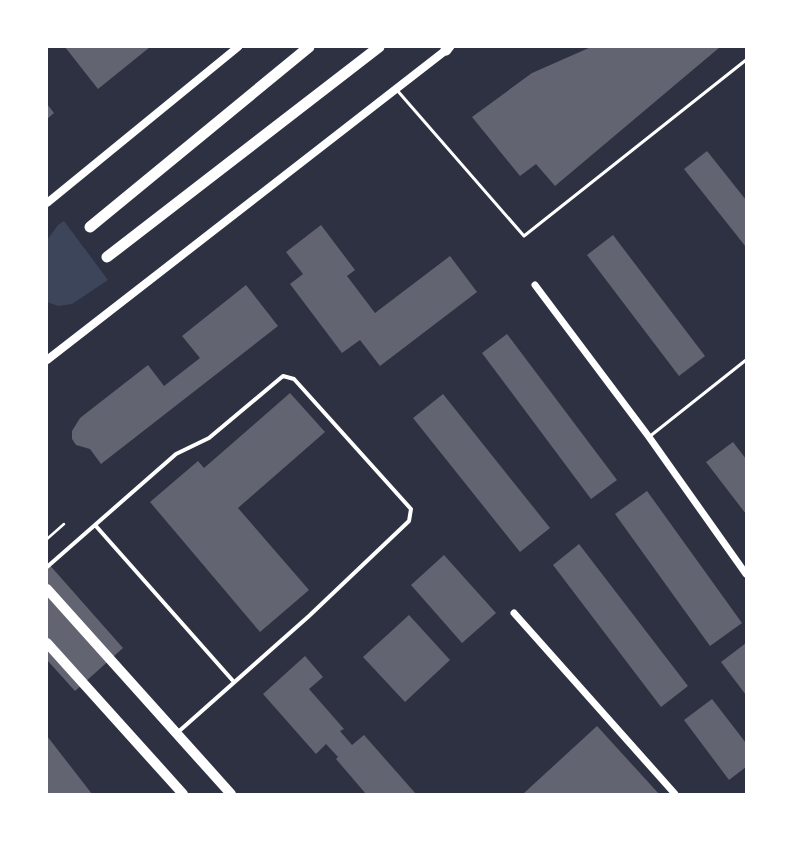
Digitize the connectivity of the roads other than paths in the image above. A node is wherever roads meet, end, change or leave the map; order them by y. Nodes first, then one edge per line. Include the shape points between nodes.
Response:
1 (238, 47) edge
2 (309, 47) edge
3 (379, 47) edge
4 (448, 48) edge
5 (746, 60) edge
6 (396, 89) junction
7 (47, 204) edge
8 (90, 227) dead end
9 (107, 257) dead end
10 (535, 285) dead end
11 (47, 360) edge
12 (746, 360) edge
13 (649, 437) junction
14 (95, 525) junction
15 (47, 566) edge
16 (746, 574) edge
17 (47, 589) edge
18 (514, 613) dead end
19 (47, 643) edge
20 (234, 682) junction
21 (176, 733) junction
22 (183, 794) edge
23 (231, 794) edge
24 (675, 794) edge

1 - 7 main road
2 - 8 highway
3 - 9 highway
4 - 6 main road
5 - 6 lane via 524,236
6 - 11 main road
10 - 13 street
12 - 13 lane
13 - 16 street
14 - 15 street
14 - 20 street
14 - 20 street via 176,454 209,438 283,376 294,379 411,509 409,521
17 - 21 main road
18 - 24 street
19 - 22 main road
20 - 21 street
21 - 23 main road

